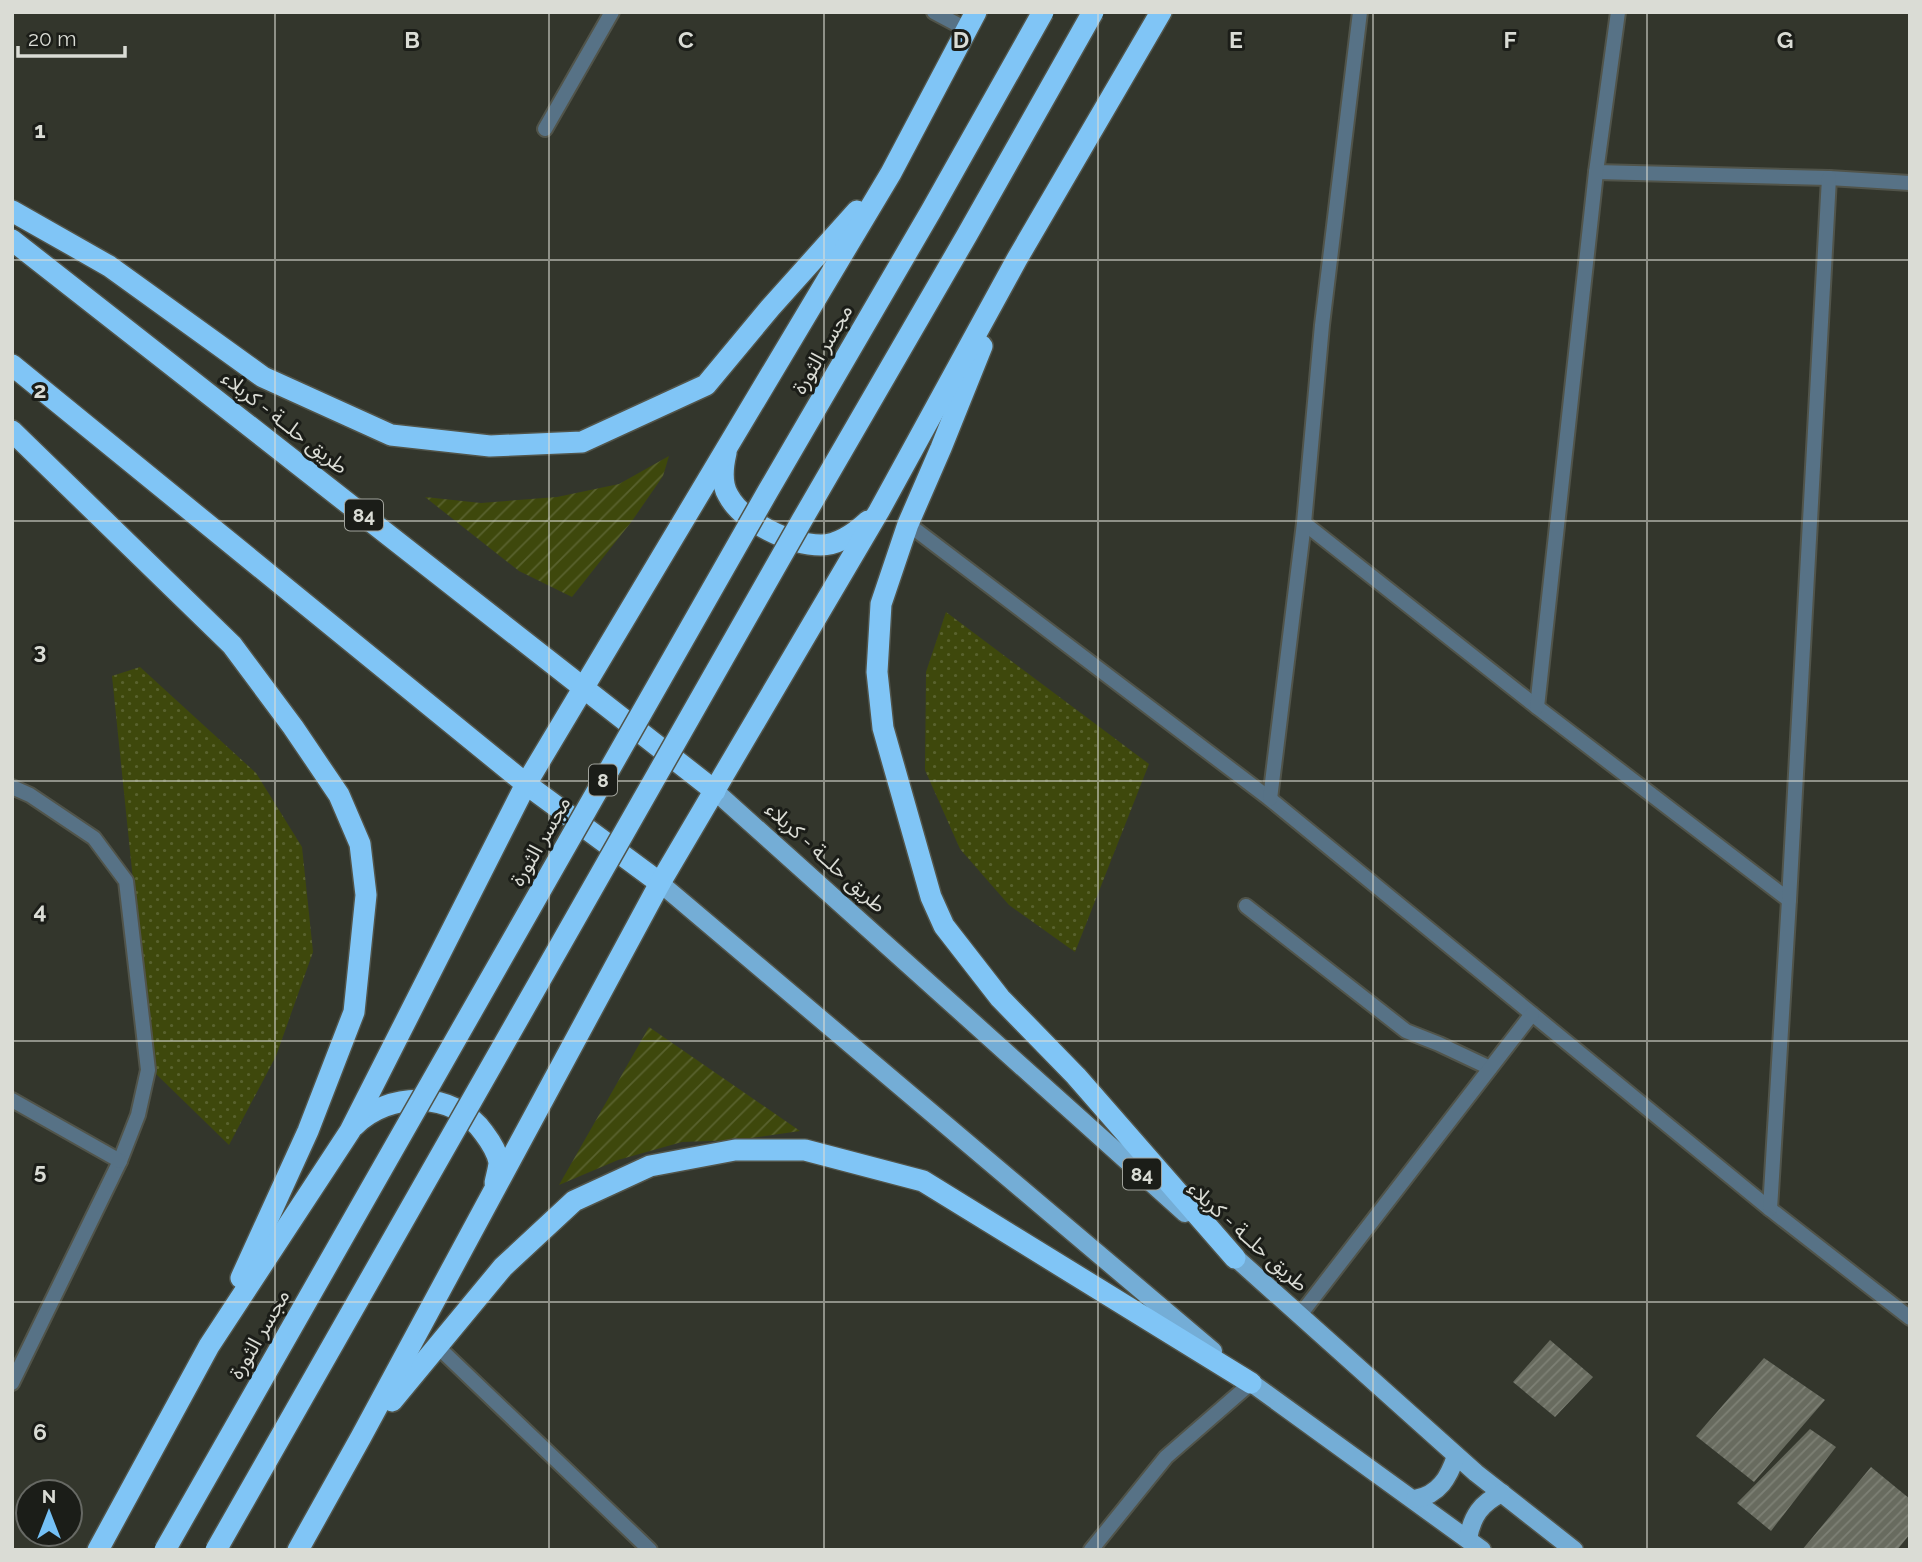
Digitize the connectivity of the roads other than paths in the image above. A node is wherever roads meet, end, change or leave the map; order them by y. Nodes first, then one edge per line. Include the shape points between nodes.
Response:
1 (612, 12) edge
2 (934, 12) edge
3 (1043, 12) edge
4 (1093, 12) edge
5 (1161, 12) edge
6 (1360, 12) edge
7 (1618, 12) edge
8 (971, 21) edge
9 (545, 129) dead end
10 (1596, 172) junction
11 (891, 173) junction
12 (1829, 178) junction
13 (1910, 183) edge
14 (12, 211) edge
15 (12, 240) edge
16 (1017, 259) junction
17 (12, 365) edge
18 (12, 431) edge
19 (727, 448) junction
20 (879, 511) junction
21 (1304, 523) junction
22 (908, 524) junction
23 (584, 687) junction
24 (1537, 707) junction
25 (526, 784) junction
26 (12, 787) edge
27 (715, 791) junction
28 (1270, 799) junction
29 (660, 883) junction
30 (1789, 900) junction
31 (1246, 906) dead end
32 (1532, 1013) junction
33 (1490, 1068) junction
34 (12, 1100) edge
35 (350, 1131) junction
36 (121, 1161) junction
37 (487, 1205) junction
38 (1770, 1209) junction
39 (1235, 1258) junction
40 (1300, 1315) junction
41 (1910, 1318) edge
42 (209, 1346) junction
43 (436, 1346) junction
44 (12, 1383) edge
45 (1251, 1384) junction
46 (361, 1437) junction
47 (1456, 1456) junction
48 (1502, 1493) junction
49 (1415, 1500) junction
50 (1475, 1544) edge
51 (98, 1550) edge
52 (165, 1550) edge
53 (216, 1550) edge
54 (298, 1550) edge
55 (650, 1550) edge
56 (1091, 1550) edge
57 (1574, 1550) edge

1 - 9 street
2 - 8 street
3 - 52 highway, مجسر الثورة / 8, bridge
4 - 53 highway, 8, bridge
5 - 16 highway
6 - 21 street via 1322,325
7 - 10 street
8 - 11 highway
10 - 12 street
10 - 24 street
11 - 14 highway via 706,385 582,442 490,446 391,435 263,377 109,266
11 - 19 highway
12 - 13 street
12 - 30 street
15 - 23 highway, طريق حلــة - كربلاء / 84
16 - 20 highway
16 - 22 highway
17 - 25 highway
18 - 42 highway via 232,645 339,795 360,844 366,895 354,1012 308,1131
19 - 20 highway via 722,468 727,494 757,523 777,534 821,545 856,533
19 - 23 highway
20 - 27 highway
21 - 24 street
21 - 28 street
22 - 28 street
22 - 39 highway via 881,604 877,672 883,728 931,897 944,926 1000,998 1076,1076
23 - 25 highway
23 - 27 highway, طريق حلــة - كربلاء / 84
24 - 30 street
25 - 29 highway
25 - 35 highway
26 - 36 street via 94,838 125,881 148,1070
27 - 29 highway
27 - 39 main road, طريق حلــة - كربلاء / 84
28 - 32 street
29 - 37 highway
29 - 45 main road
30 - 38 street
31 - 33 street via 1406,1031
32 - 33 street
32 - 38 street
33 - 40 street
34 - 36 street
35 - 37 highway via 378,1108 396,1102 414,1099 450,1106 480,1127 499,1162
35 - 42 highway
36 - 44 street
37 - 46 highway
38 - 41 street
39 - 40 main road, طريق حلــة - كربلاء / 84
40 - 47 main road, طريق حلــة - كربلاء / 84
42 - 51 highway
43 - 45 highway via 503,1267 574,1201 650,1166 735,1150 805,1150 923,1181
43 - 46 highway
43 - 55 street
45 - 49 main road
45 - 56 street via 1166,1457
46 - 54 highway
47 - 48 main road, طريق حلــة - كربلاء / 84
47 - 49 main road via 1443,1484
48 - 50 main road via 1474,1516 1470,1527
48 - 57 main road, طريق حلــة - كربلاء / 84
49 - 50 main road

